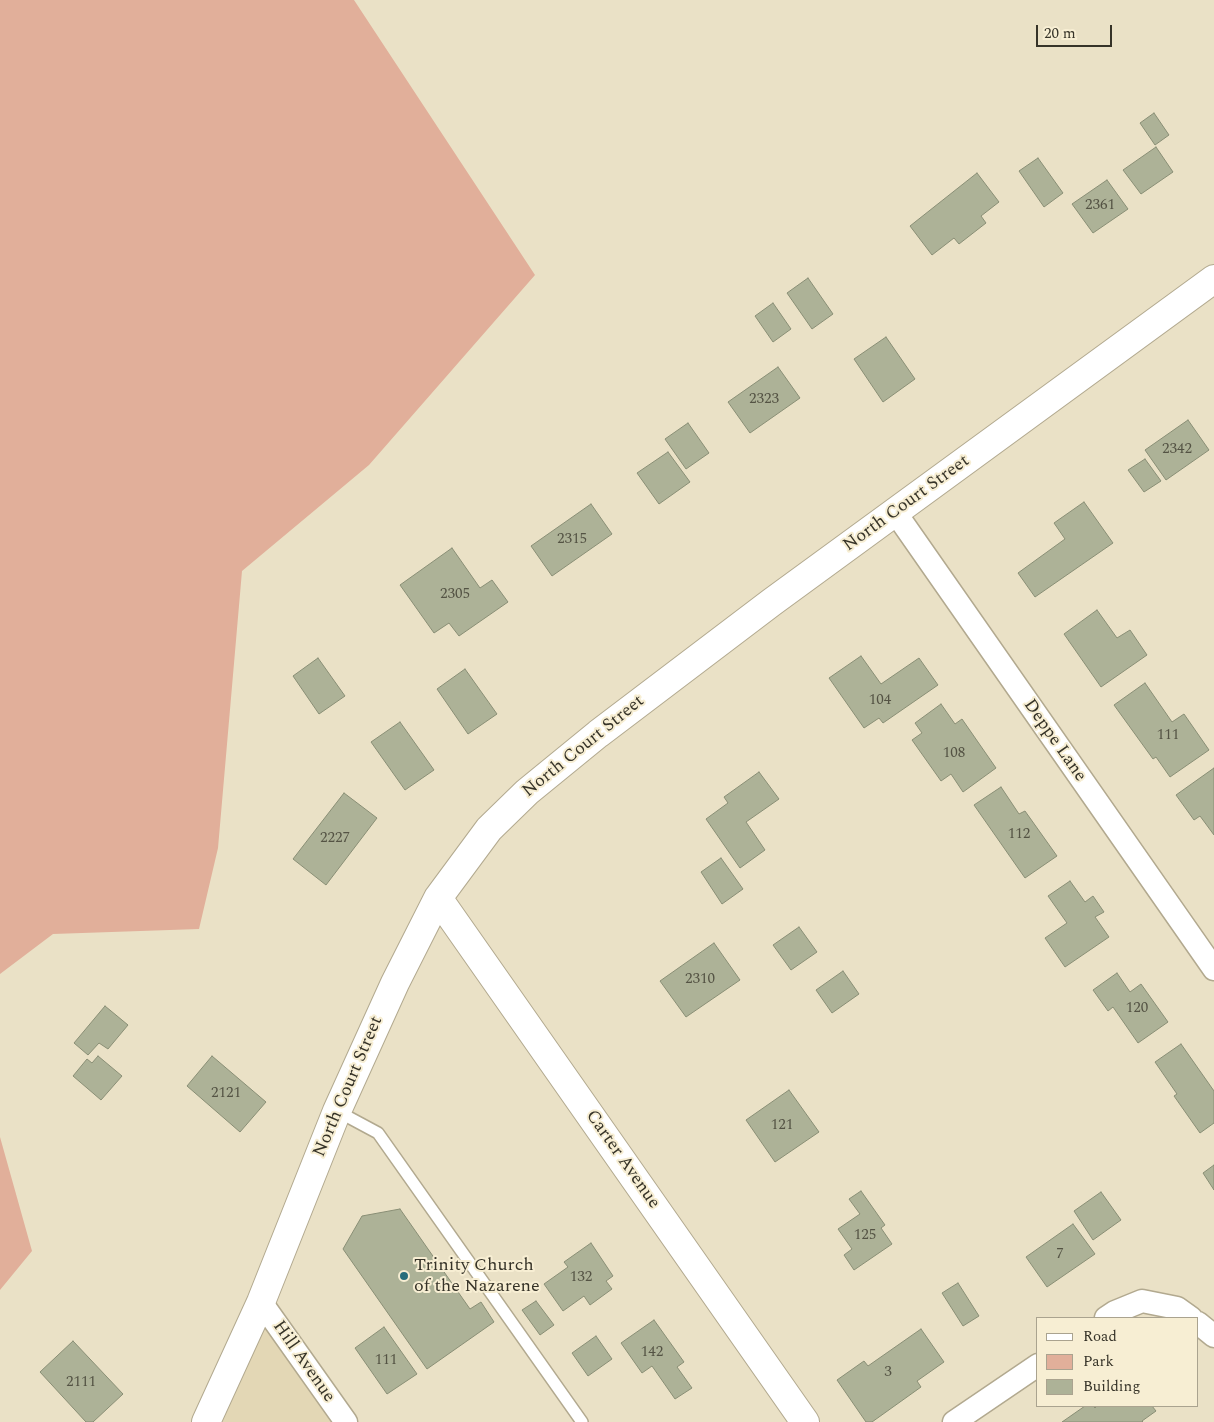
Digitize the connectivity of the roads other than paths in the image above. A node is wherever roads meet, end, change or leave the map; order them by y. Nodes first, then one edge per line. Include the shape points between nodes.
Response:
1 (1214, 280) edge
2 (895, 512) junction
3 (438, 898) junction
4 (1214, 969) edge
5 (337, 1111) junction
6 (261, 1302) junction
7 (1108, 1317) edge
8 (1190, 1317) edge
9 (1199, 1324) edge
10 (1214, 1336) edge
11 (1036, 1366) edge
12 (206, 1422) edge
13 (346, 1422) edge
14 (582, 1422) edge
15 (805, 1422) edge
16 (954, 1422) edge

1 - 2 main road, North Court Street
2 - 3 main road, North Court Street via 772,602 534,786 489,829
2 - 4 street, Deppe Lane
3 - 5 main road, North Court Street
3 - 15 main road, Carter Avenue
5 - 6 main road, North Court Street
5 - 14 lane via 378,1133
6 - 12 main road, North Court Street
6 - 13 street, Hill Avenue
7 - 8 street via 1142,1301 1177,1308
9 - 10 street
11 - 16 street

